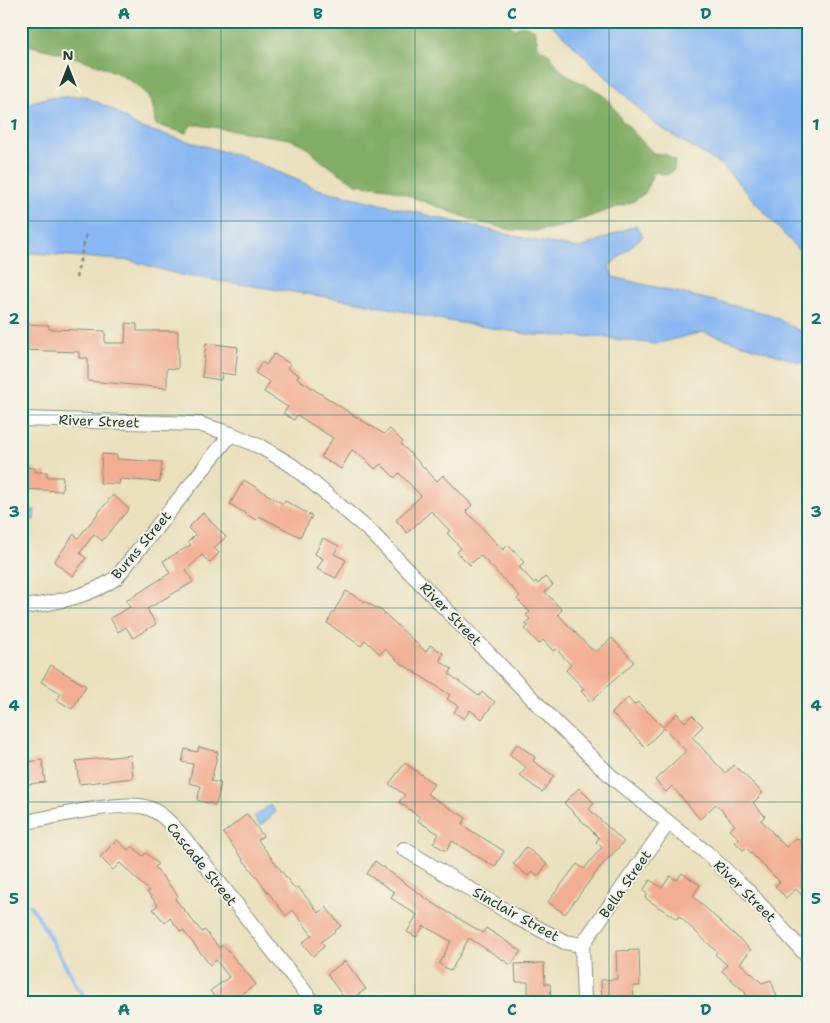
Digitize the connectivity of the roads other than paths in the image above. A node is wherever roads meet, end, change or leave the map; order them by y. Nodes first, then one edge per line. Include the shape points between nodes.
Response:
1 (21, 419) edge
2 (231, 434) junction
3 (21, 608) edge
4 (668, 823) junction
5 (21, 824) edge
6 (404, 849) dead end
7 (582, 945) junction
8 (809, 958) edge
9 (313, 1002) edge
10 (584, 1002) edge

1 - 2 street, River Street via 199,424
2 - 3 street, Burns Street via 116,578 77,598
2 - 4 street, River Street via 293,466 371,532 557,724 614,779
4 - 7 street, Bella Street
4 - 8 street, River Street via 747,890
5 - 9 street, Cascade Street via 124,805 145,807 166,819
6 - 7 street, Sinclair Street via 516,917 566,942
7 - 10 street

